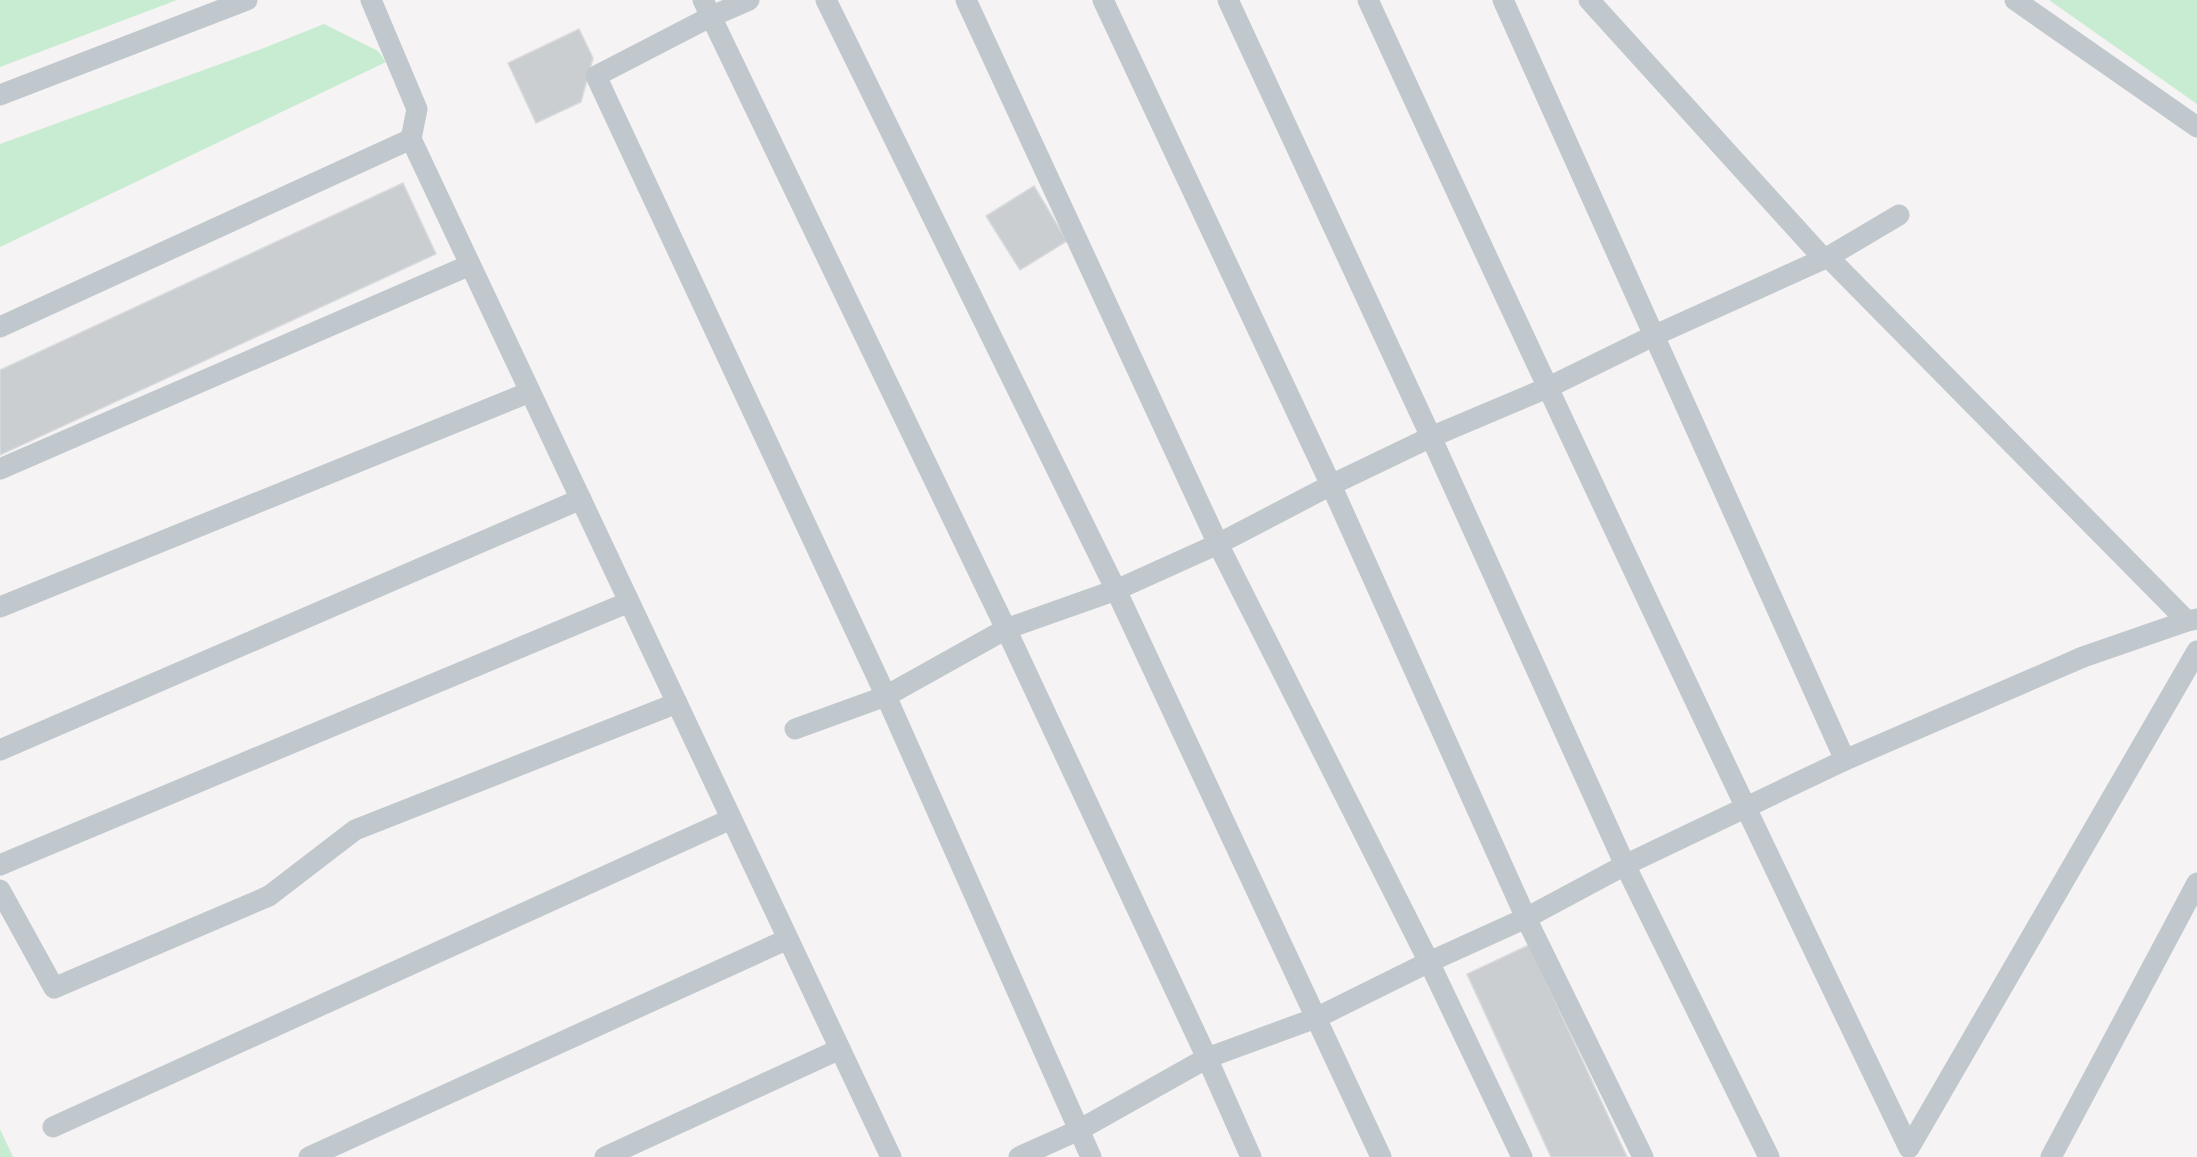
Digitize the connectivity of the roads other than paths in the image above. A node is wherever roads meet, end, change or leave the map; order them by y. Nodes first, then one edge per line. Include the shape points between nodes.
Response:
1 (247, 0) edge
2 (371, 0) edge
3 (749, 0) edge
4 (826, 0) edge
5 (966, 0) edge
6 (1103, 0) edge
7 (1228, 0) edge
8 (1368, 0) edge
9 (1503, 0) edge
10 (1589, 0) edge
11 (2015, 0) edge
12 (706, 8) edge
13 (0, 95) edge
14 (2197, 127) edge
15 (411, 140) junction
16 (1899, 215) dead end
17 (1826, 258) junction
18 (470, 265) junction
19 (0, 327) edge
20 (1653, 336) junction
21 (1547, 388) junction
22 (530, 392) junction
23 (1431, 437) junction
24 (0, 469) edge
25 (1331, 485) junction
26 (581, 499) junction
27 (1218, 544) junction
28 (1116, 590) junction
29 (629, 602) junction
30 (0, 607) edge
31 (2192, 620) edge
32 (1006, 629) junction
33 (2197, 651) edge
34 (886, 696) junction
35 (677, 703) junction
36 (795, 729) dead end
37 (0, 750) edge
38 (1845, 760) junction
39 (1745, 809) junction
40 (731, 819) junction
41 (0, 865) edge
42 (1625, 865) junction
43 (2197, 883) edge
44 (0, 890) edge
45 (1526, 918) junction
46 (788, 939) junction
47 (1429, 962) junction
48 (1316, 1018) junction
49 (840, 1049) junction
50 (1207, 1058) junction
51 (53, 1127) dead end
52 (1079, 1130) junction
53 (309, 1157) edge
54 (605, 1157) edge
55 (891, 1157) edge
56 (1019, 1157) edge
57 (1091, 1157) edge
58 (1251, 1157) edge
59 (1381, 1157) edge
60 (1522, 1157) edge
61 (1643, 1157) edge
62 (1769, 1157) edge
63 (2051, 1157) edge

1 - 13 lane
2 - 15 lane via 417,109
3 - 12 lane
4 - 28 lane
5 - 27 lane
6 - 25 lane
7 - 23 lane
8 - 21 lane
9 - 20 lane
10 - 17 lane
11 - 14 lane
12 - 32 lane
12 - 34 lane via 596,76
15 - 18 lane
15 - 19 lane
16 - 17 lane
17 - 20 lane
17 - 31 lane
18 - 22 lane
18 - 24 lane
20 - 21 lane
20 - 38 lane
21 - 23 lane
21 - 39 lane
22 - 26 lane
22 - 30 lane
23 - 25 lane
23 - 42 lane
25 - 27 lane
25 - 45 lane
26 - 29 lane
26 - 37 lane
27 - 28 lane
27 - 47 lane
28 - 32 lane
28 - 48 lane
29 - 35 lane
29 - 41 lane
31 - 38 lane via 2083,657
32 - 34 lane
32 - 50 lane
33 - 39 lane via 1909,1148
34 - 36 lane
34 - 52 lane
35 - 40 lane
35 - 44 lane via 355,830 269,896 54,988
38 - 39 lane
39 - 42 lane
40 - 46 lane
40 - 51 lane
42 - 45 lane
42 - 62 lane
43 - 63 lane
45 - 47 lane
45 - 61 lane
46 - 49 lane
46 - 53 lane
47 - 48 lane
47 - 60 lane
48 - 50 lane
48 - 59 lane
49 - 54 lane
49 - 55 lane
50 - 52 lane
50 - 58 lane
52 - 56 lane
52 - 57 lane

